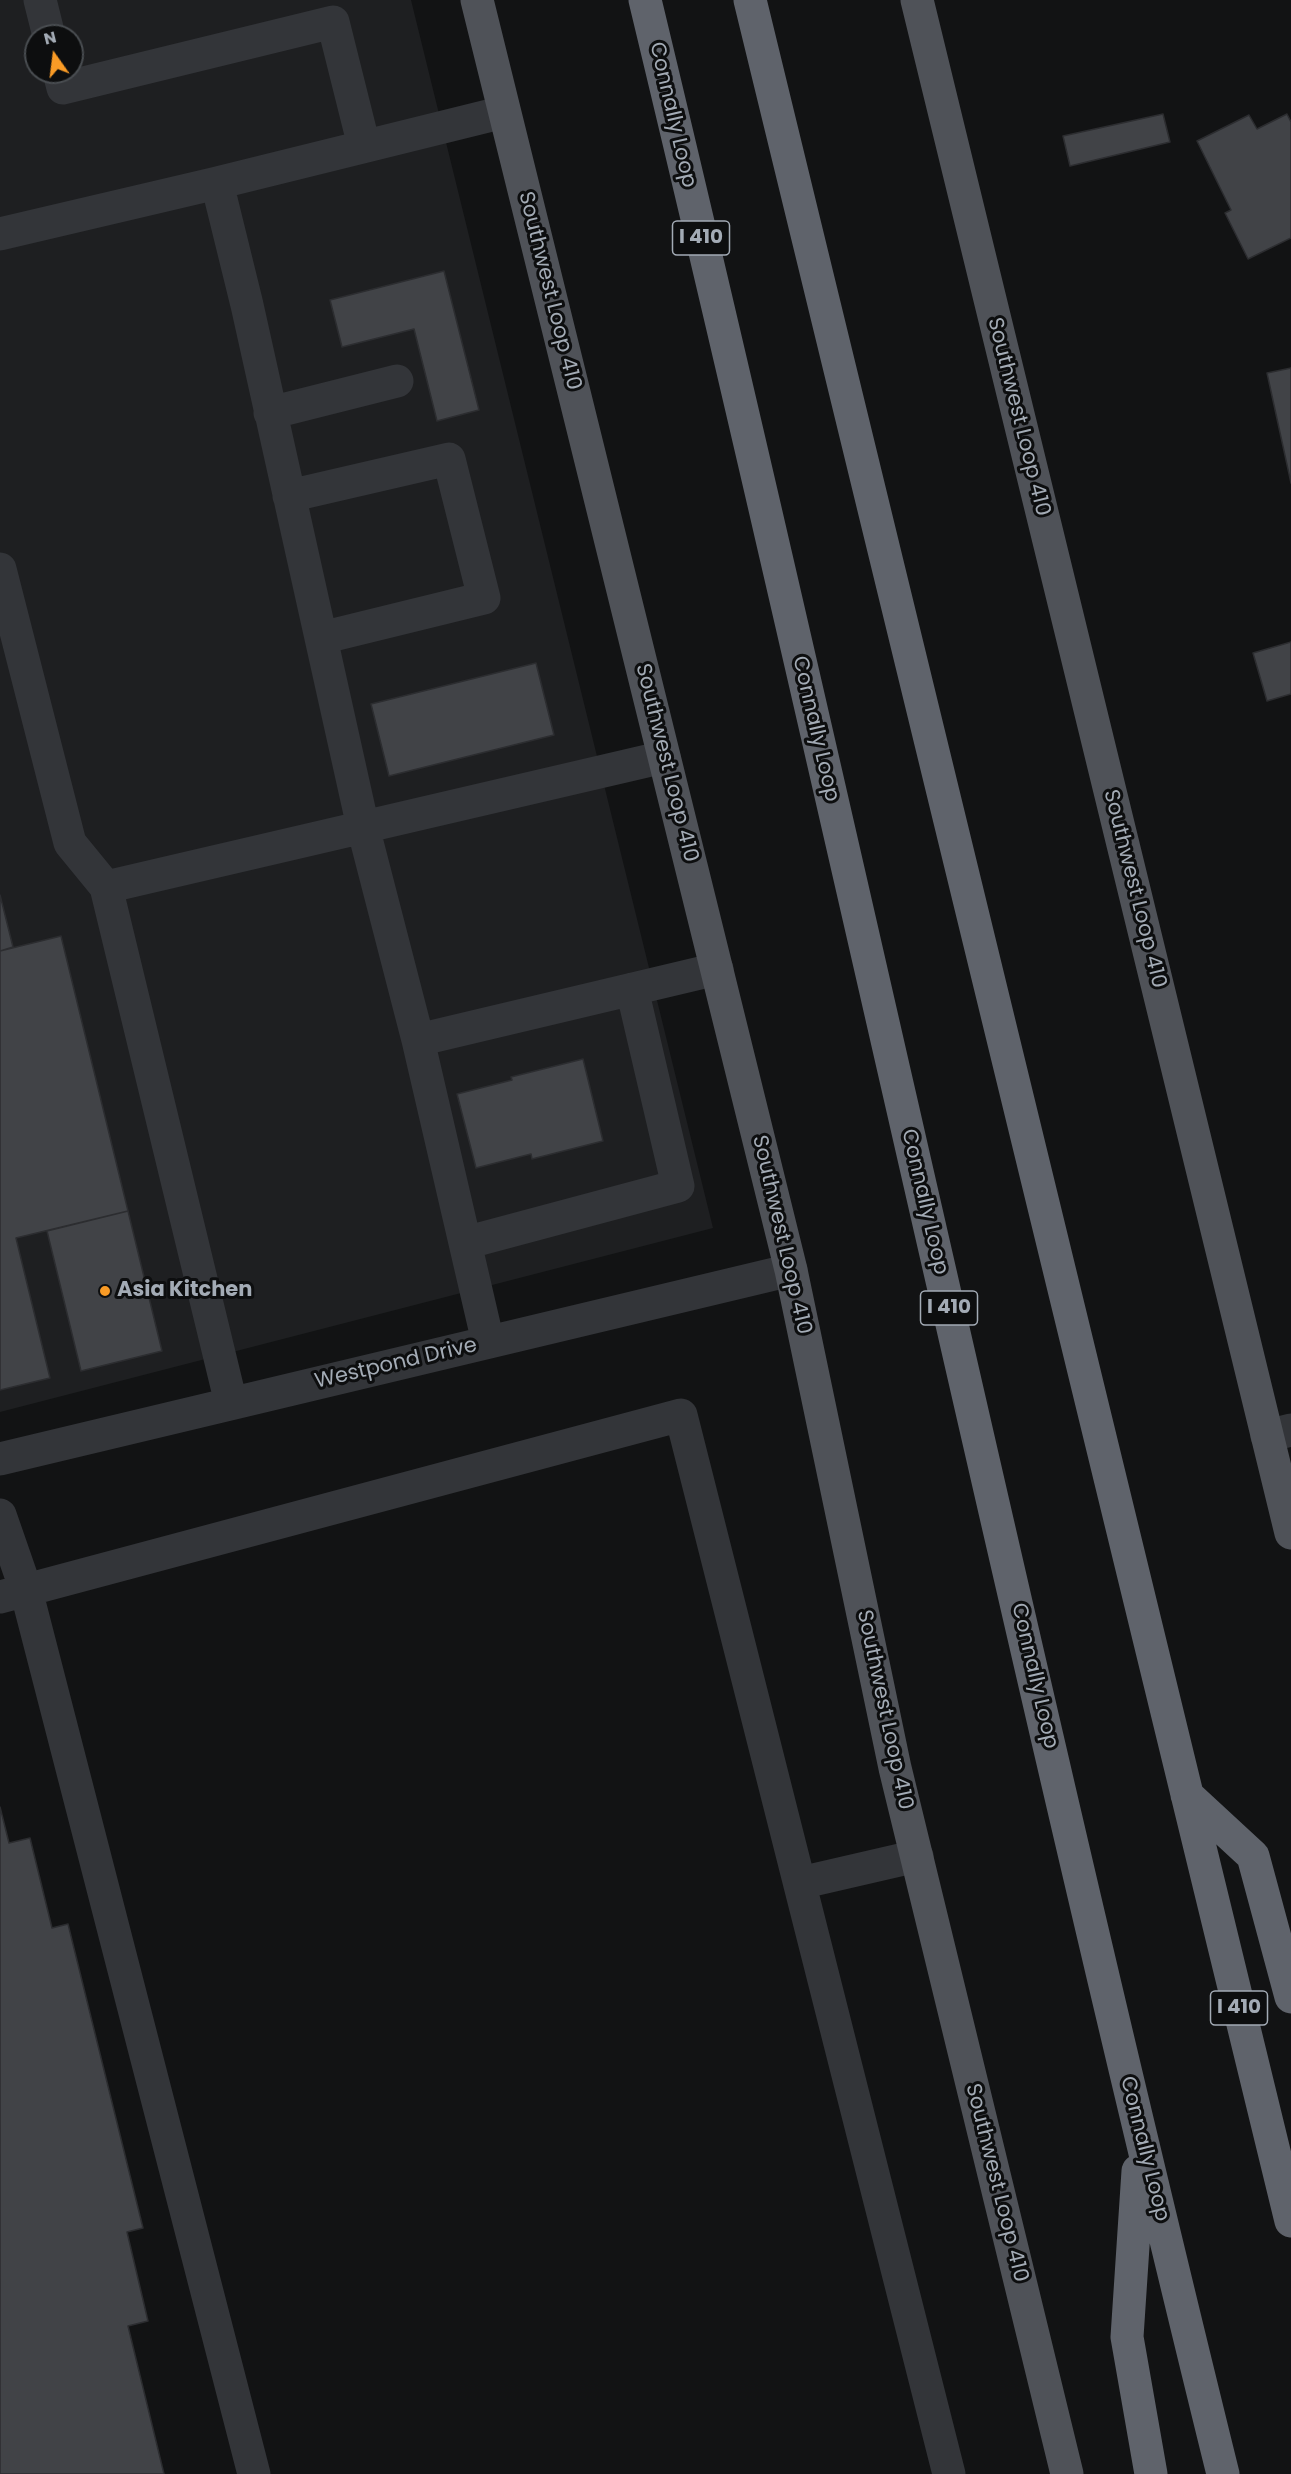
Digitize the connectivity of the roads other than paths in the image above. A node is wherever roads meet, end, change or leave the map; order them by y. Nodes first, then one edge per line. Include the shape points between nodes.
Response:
1 (40, 0) edge
2 (477, 0) edge
3 (645, 0) edge
4 (750, 0) edge
5 (917, 0) edge
6 (46, 24) edge
7 (84, 83) edge
8 (62, 84) edge
9 (79, 84) edge
10 (504, 111) junction
11 (364, 146) junction
12 (217, 183) junction
13 (0, 234) edge
14 (397, 381) dead end
15 (270, 413) junction
16 (289, 496) junction
17 (0, 569) edge
18 (321, 638) junction
19 (664, 757) junction
20 (363, 827) junction
21 (106, 887) junction
22 (717, 969) junction
23 (632, 989) junction
24 (418, 1040) junction
25 (465, 1243) junction
26 (791, 1270) junction
27 (488, 1342) junction
28 (231, 1403) junction
29 (1279, 1433) edge
30 (0, 1459) edge
31 (0, 1515) edge
32 (1291, 1533) edge
33 (13, 1593) edge
34 (1187, 1795) junction
35 (917, 1856) junction
36 (800, 1882) junction
37 (1291, 1997) edge
38 (1140, 2139) junction
39 (1291, 2221) edge
40 (254, 2474) edge
41 (949, 2474) edge
42 (1067, 2474) edge
43 (1151, 2474) edge
44 (1223, 2474) edge

1 - 6 street
2 - 10 main road, Southwest Loop 410
3 - 38 highway, Connally Loop / I 410
4 - 34 highway, I 410
5 - 29 main road, Southwest Loop 410
7 - 11 street via 333,22
8 - 9 street via 63,88
10 - 11 street
10 - 19 main road, Southwest Loop 410
11 - 12 street
12 - 13 street
12 - 15 street
14 - 15 street
15 - 16 street
16 - 18 street
16 - 18 street via 449,459 484,598
17 - 21 street via 70,843
18 - 20 street
19 - 20 street
19 - 22 main road, Southwest Loop 410
20 - 21 street
20 - 24 street
21 - 28 street
22 - 23 street
22 - 26 main road, Southwest Loop 410
23 - 24 street
23 - 25 street via 678,1186
24 - 25 street
25 - 27 street
26 - 27 street, Westpond Drive
26 - 35 main road, Southwest Loop 410 via 895,1768
27 - 28 street, Westpond Drive
28 - 30 street, Westpond Drive
29 - 32 main road, Southwest Loop 410
31 - 33 street
33 - 36 street via 681,1415
33 - 40 street
34 - 37 highway via 1253,1856
34 - 39 highway, I 410
35 - 36 street
35 - 42 main road, Southwest Loop 410
36 - 41 street
38 - 43 highway via 1127,2337
38 - 44 highway, Connally Loop / I 410

